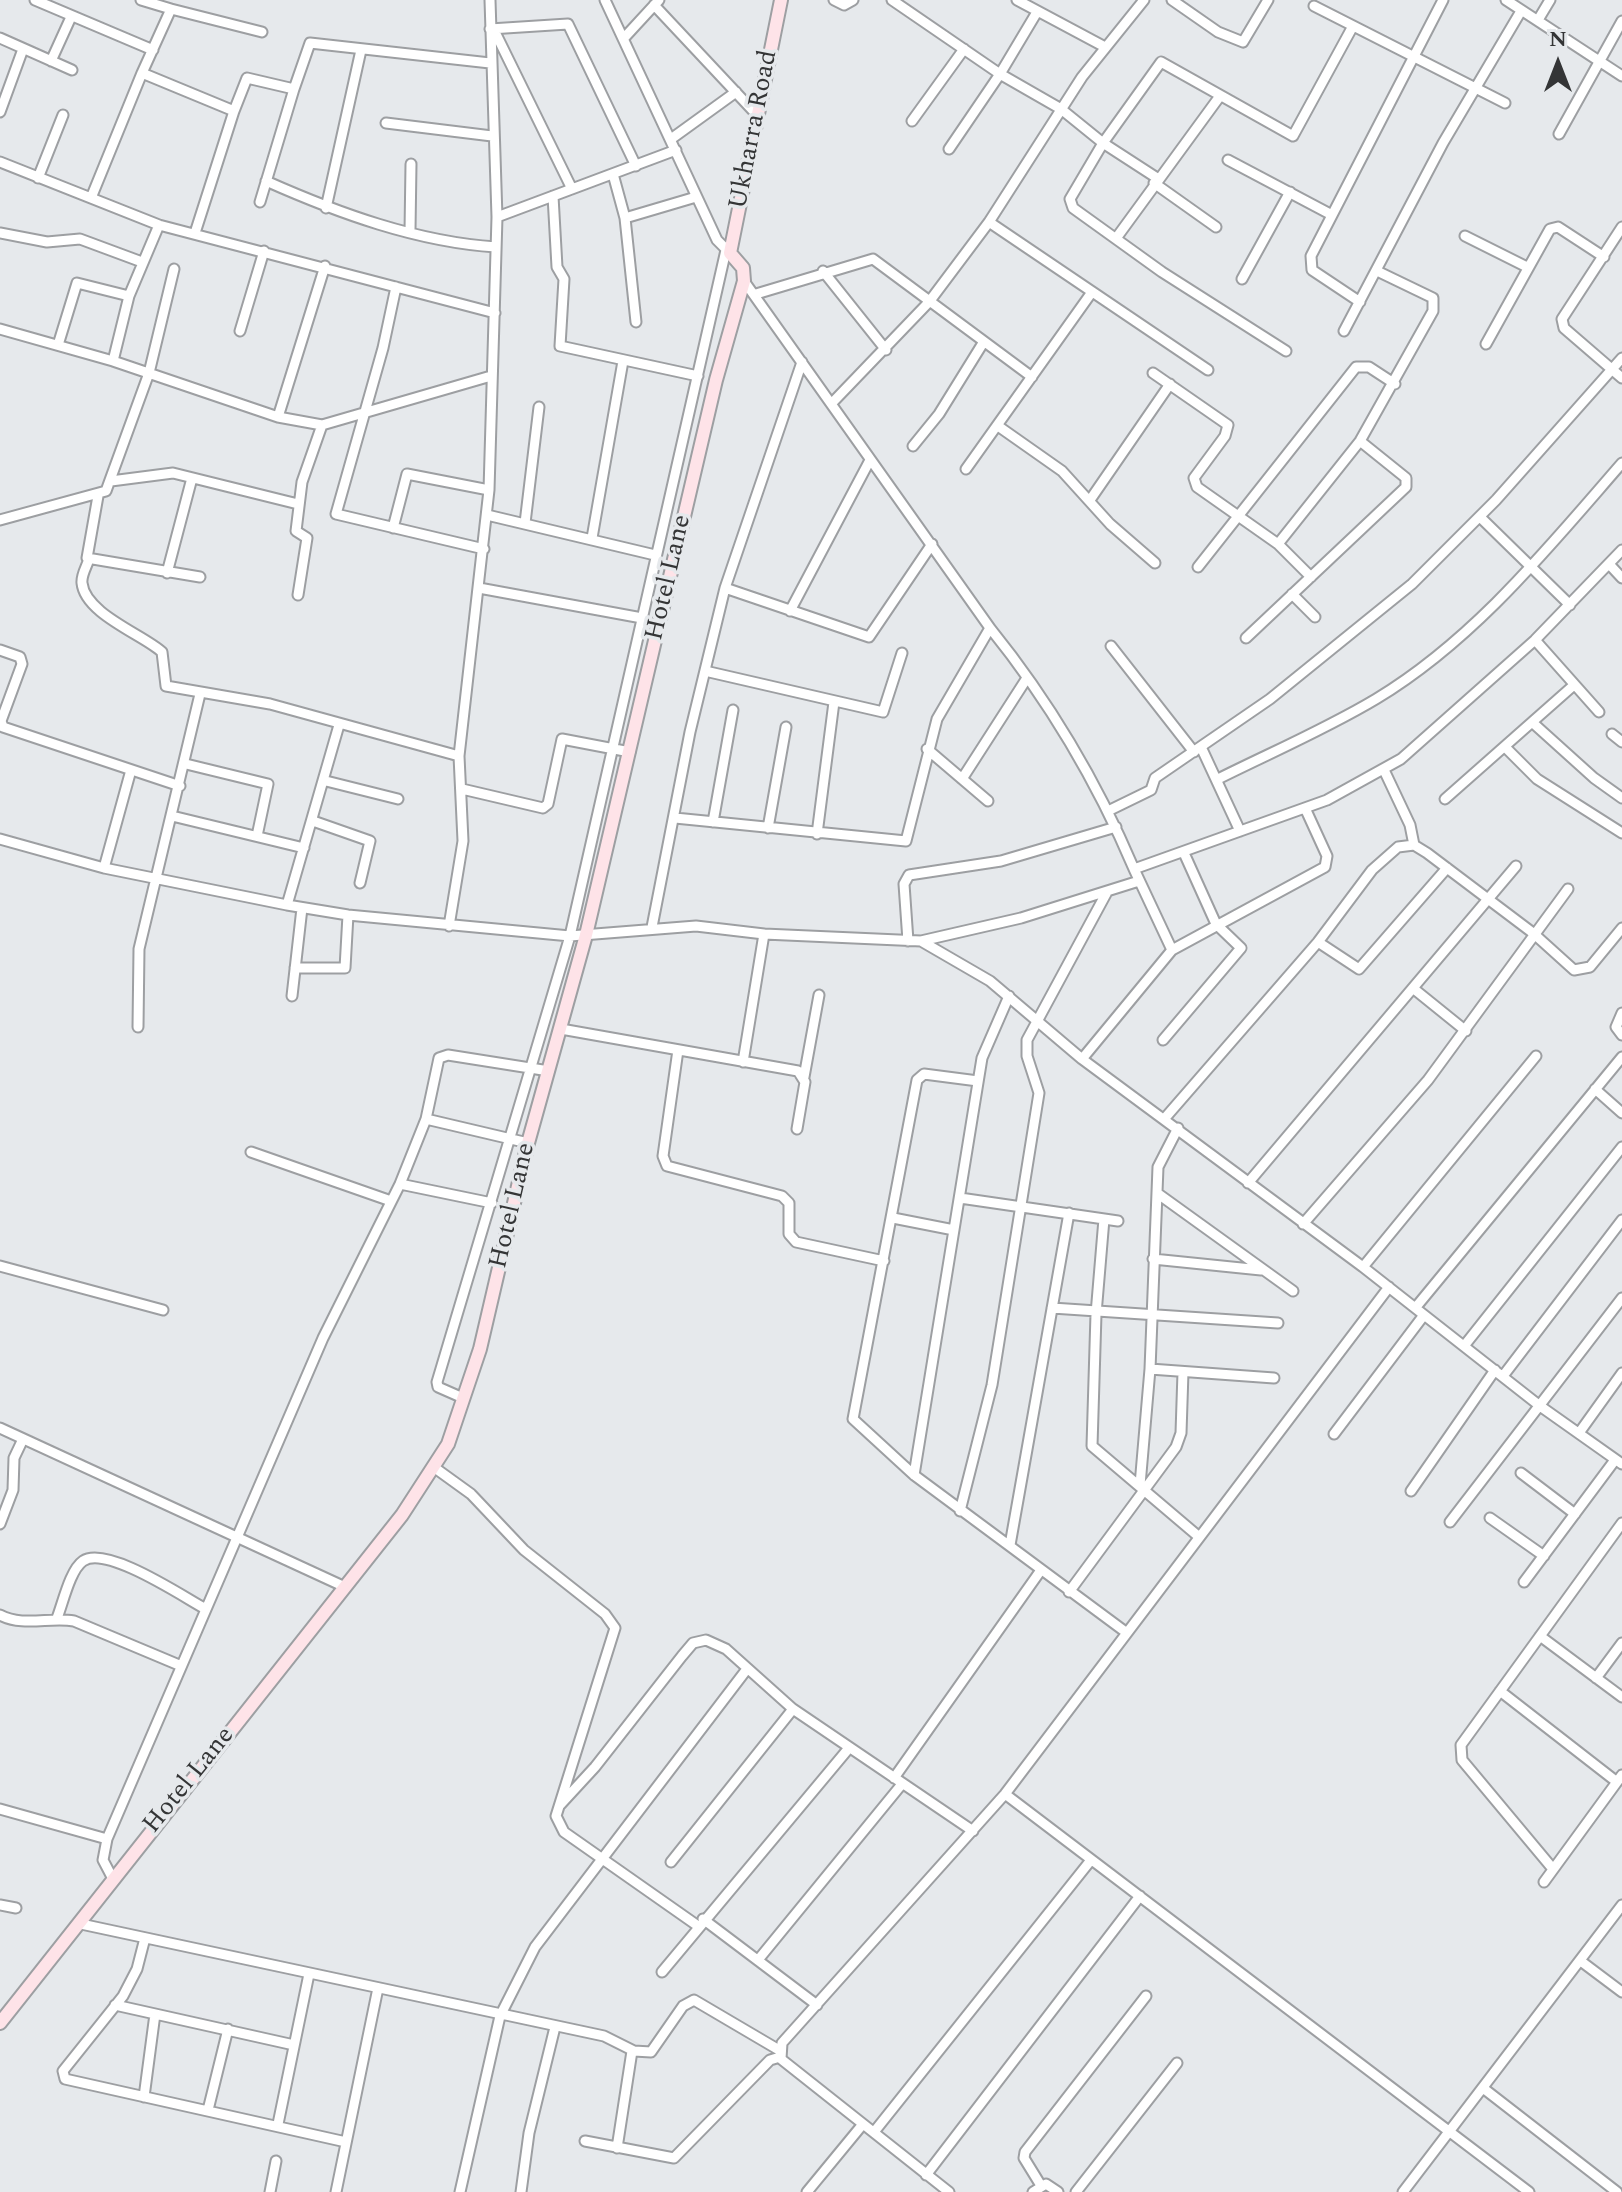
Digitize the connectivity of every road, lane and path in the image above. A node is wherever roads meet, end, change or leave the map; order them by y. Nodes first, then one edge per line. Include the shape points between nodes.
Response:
1 (35, 0) edge
2 (141, 0) edge
3 (605, 0) edge
4 (781, 0) edge
5 (834, 0) edge
6 (853, 0) edge
7 (892, 0) edge
8 (1144, 0) edge
9 (1172, 0) edge
10 (1268, 0) edge
11 (1443, 0) edge
12 (1506, 0) edge
13 (1550, 0) edge
14 (493, 1) edge
15 (1022, 1) edge
16 (656, 3) edge
17 (1314, 6) dead end
18 (171, 9) junction
19 (1521, 11) junction
20 (1037, 12) junction
21 (71, 17) junction
22 (1538, 20) junction
23 (1622, 21) edge
24 (1353, 26) junction
25 (492, 30) junction
26 (262, 32) dead end
27 (0, 38) edge
28 (624, 38) junction
29 (1105, 47) junction
30 (23, 49) junction
31 (964, 49) junction
32 (153, 50) junction
33 (361, 50) junction
34 (1413, 55) junction
35 (1599, 59) junction
36 (51, 61) junction
37 (490, 63) junction
38 (72, 70) dead end
39 (142, 73) junction
40 (1000, 74) junction
41 (1622, 76) edge
42 (1476, 86) junction
43 (294, 89) junction
44 (736, 92) junction
45 (1220, 96) junction
46 (1505, 103) dead end
47 (1061, 109) junction
48 (234, 111) junction
49 (0, 112) edge
50 (63, 115) dead end
51 (759, 117) junction
52 (912, 121) dead end
53 (386, 123) dead end
54 (1559, 134) dead end
55 (492, 136) junction
56 (671, 139) junction
57 (1103, 143) junction
58 (949, 149) dead end
59 (676, 150) junction
60 (1228, 160) dead end
61 (0, 162) edge
62 (411, 164) dead end
63 (636, 166) junction
64 (613, 174) junction
65 (38, 178) junction
66 (266, 181) junction
67 (1155, 181) junction
68 (572, 189) junction
69 (1290, 192) junction
70 (553, 196) junction
71 (696, 197) junction
72 (91, 198) junction
73 (260, 202) dead end
74 (326, 208) junction
75 (1332, 215) junction
76 (497, 217) junction
77 (625, 218) junction
78 (989, 222) junction
79 (159, 225) junction
80 (1216, 227) dead end
81 (1622, 227) edge
82 (410, 231) junction
83 (0, 233) edge
84 (195, 233) junction
85 (1465, 236) dead end
86 (1117, 237) junction
87 (496, 247) junction
88 (264, 251) junction
89 (732, 256) junction
90 (1604, 257) junction
91 (142, 262) junction
92 (325, 266) junction
93 (1527, 267) junction
94 (174, 269) dead end
95 (823, 271) junction
96 (1377, 271) junction
97 (1242, 279) dead end
98 (744, 281) junction
99 (396, 287) junction
100 (1092, 292) junction
101 (756, 294) junction
102 (129, 296) junction
103 (929, 302) junction
104 (1360, 302) junction
105 (495, 313) junction
106 (636, 322) dead end
107 (0, 329) edge
108 (240, 331) dead end
109 (1344, 331) dead end
110 (983, 343) junction
111 (1486, 344) dead end
112 (58, 345) junction
113 (886, 350) junction
114 (1286, 351) dead end
115 (1622, 358) edge
116 (113, 361) junction
117 (623, 361) junction
118 (802, 362) junction
119 (1612, 369) junction
120 (1208, 370) dead end
121 (149, 373) junction
122 (1153, 373) dead end
123 (491, 376) junction
124 (698, 376) junction
125 (1032, 377) junction
126 (1622, 378) edge
127 (1170, 384) junction
128 (1395, 384) junction
129 (832, 403) junction
130 (539, 407) dead end
131 (365, 414) junction
132 (278, 417) junction
133 (322, 425) junction
134 (998, 426) junction
135 (1360, 441) junction
136 (913, 446) dead end
137 (870, 460) junction
138 (1622, 463) edge
139 (966, 469) dead end
140 (192, 478) junction
141 (111, 481) junction
142 (489, 490) junction
143 (98, 496) junction
144 (1090, 500) junction
145 (298, 504) junction
146 (487, 515) junction
147 (1238, 517) junction
148 (1480, 517) junction
149 (0, 520) edge
150 (525, 523) junction
151 (393, 528) junction
152 (592, 538) junction
153 (932, 544) junction
154 (1278, 544) junction
155 (484, 549) junction
156 (1622, 550) edge
157 (655, 555) junction
158 (89, 559) junction
159 (1155, 563) dead end
160 (1609, 564) junction
161 (1532, 566) junction
162 (1198, 567) dead end
163 (167, 573) junction
164 (200, 577) dead end
165 (1311, 577) junction
166 (1622, 578) edge
167 (479, 588) junction
168 (725, 588) junction
169 (1292, 594) junction
170 (298, 595) dead end
171 (1570, 605) junction
172 (790, 611) junction
173 (1315, 617) dead end
174 (642, 618) junction
175 (990, 628) junction
176 (1246, 638) dead end
177 (1535, 640) junction
178 (1111, 646) dead end
179 (0, 650) edge
180 (902, 653) dead end
181 (705, 671) junction
182 (1027, 678) junction
183 (1574, 685) junction
184 (200, 694) junction
185 (834, 702) junction
186 (733, 710) dead end
187 (1599, 712) dead end
188 (1533, 723) junction
189 (339, 725) junction
190 (1, 727) edge
191 (786, 727) dead end
192 (1612, 734) dead end
193 (1622, 742) edge
194 (1505, 747) junction
195 (927, 749) junction
196 (1198, 749) junction
197 (622, 750) junction
198 (459, 756) junction
199 (186, 764) junction
200 (131, 770) junction
201 (1384, 770) junction
202 (962, 779) junction
203 (1218, 779) junction
204 (326, 781) junction
205 (180, 786) junction
206 (462, 789) junction
207 (1622, 798) edge
208 (398, 799) dead end
209 (1445, 799) dead end
210 (988, 801) dead end
211 (1305, 808) junction
212 (1110, 810) junction
213 (172, 816) junction
214 (675, 818) junction
215 (313, 821) junction
216 (713, 822) junction
217 (1116, 827) junction
218 (768, 828) junction
219 (1240, 831) junction
220 (1622, 833) edge
221 (817, 834) junction
222 (257, 836) junction
223 (0, 839) edge
224 (1414, 845) junction
225 (304, 848) junction
226 (1184, 853) junction
227 (1516, 866) dead end
228 (104, 868) junction
229 (1447, 868) junction
230 (1134, 869) junction
231 (156, 880) junction
232 (1139, 881) junction
233 (360, 883) dead end
234 (1568, 889) dead end
235 (1107, 892) junction
236 (1491, 900) junction
237 (287, 905) junction
238 (302, 908) junction
239 (348, 915) junction
240 (1216, 924) junction
241 (449, 926) junction
242 (652, 927) junction
243 (1622, 928) edge
244 (1533, 933) junction
245 (764, 934) junction
246 (578, 935) junction
247 (908, 941) junction
248 (921, 941) junction
249 (1318, 942) junction
250 (1172, 950) junction
251 (295, 968) junction
252 (1414, 989) junction
253 (819, 995) dead end
254 (292, 996) dead end
255 (1009, 996) junction
256 (1622, 1013) edge
257 (1037, 1023) junction
258 (138, 1027) dead end
259 (561, 1029) junction
260 (1466, 1031) junction
261 (1622, 1035) edge
262 (1163, 1040) dead end
263 (678, 1050) junction
264 (1536, 1056) dead end
265 (1622, 1057) edge
266 (1082, 1059) junction
267 (743, 1062) junction
268 (539, 1069) junction
269 (804, 1077) junction
270 (978, 1081) junction
271 (1595, 1089) junction
272 (1622, 1113) edge
273 (1165, 1118) junction
274 (426, 1119) junction
275 (1178, 1128) junction
276 (797, 1129) dead end
277 (519, 1141) junction
278 (1622, 1147) edge
279 (251, 1152) dead end
280 (1248, 1183) junction
281 (400, 1184) junction
282 (1157, 1193) junction
283 (960, 1198) junction
284 (391, 1201) junction
285 (492, 1203) junction
286 (1020, 1207) junction
287 (1069, 1213) junction
288 (893, 1218) junction
289 (1104, 1219) junction
290 (1622, 1220) edge
291 (1118, 1221) dead end
292 (1303, 1224) junction
293 (954, 1230) junction
294 (1153, 1259) junction
295 (884, 1261) junction
296 (0, 1266) edge
297 (1363, 1267) junction
298 (1264, 1271) junction
299 (1389, 1287) junction
300 (1293, 1291) dead end
301 (1622, 1298) edge
302 (1416, 1307) junction
303 (1052, 1308) junction
304 (163, 1310) dead end
305 (1096, 1314) junction
306 (1424, 1315) junction
307 (1150, 1317) junction
308 (1278, 1323) dead end
309 (1464, 1346) junction
310 (1150, 1369) junction
311 (1183, 1372) junction
312 (1499, 1373) junction
313 (1622, 1373) edge
314 (1274, 1378) dead end
315 (454, 1395) junction
316 (1540, 1406) junction
317 (0, 1428) edge
318 (1579, 1433) junction
319 (1334, 1434) dead end
320 (23, 1439) junction
321 (1619, 1462) edge
322 (435, 1468) junction
323 (1521, 1473) dead end
324 (914, 1475) junction
325 (1143, 1488) junction
326 (1411, 1491) dead end
327 (960, 1511) junction
328 (1575, 1514) junction
329 (1490, 1518) dead end
330 (1450, 1522) dead end
331 (1622, 1523) edge
332 (0, 1524) edge
333 (236, 1534) junction
334 (1198, 1536) junction
335 (1010, 1545) junction
336 (1544, 1556) junction
337 (1041, 1570) junction
338 (1524, 1582) dead end
339 (338, 1583) junction
340 (1069, 1592) junction
341 (204, 1608) junction
342 (0, 1615) edge
343 (57, 1618) junction
344 (1127, 1633) junction
345 (1540, 1636) junction
346 (1622, 1643) edge
347 (179, 1665) junction
348 (747, 1669) junction
349 (1596, 1678) junction
350 (1500, 1691) junction
351 (1622, 1697) edge
352 (793, 1709) junction
353 (849, 1748) junction
354 (1620, 1778) edge
355 (898, 1781) junction
356 (1005, 1794) junction
357 (557, 1807) junction
358 (0, 1809) edge
359 (973, 1831) junction
360 (107, 1839) junction
361 (600, 1858) junction
362 (1091, 1860) junction
363 (671, 1862) dead end
364 (1553, 1869) junction
365 (109, 1873) junction
366 (1544, 1882) dead end
367 (1140, 1896) junction
368 (0, 1905) edge
369 (1622, 1905) edge
370 (16, 1908) dead end
371 (701, 1923) junction
372 (81, 1924) junction
373 (145, 1938) junction
374 (758, 1960) junction
375 (1582, 1962) junction
376 (662, 1972) dead end
377 (309, 1974) junction
378 (378, 1988) junction
379 (1622, 1992) edge
380 (1146, 1996) dead end
381 (115, 2005) junction
382 (817, 2005) junction
383 (155, 2014) junction
384 (500, 2016) junction
385 (0, 2023) edge
386 (555, 2027) junction
387 (228, 2029) junction
388 (294, 2045) junction
389 (632, 2051) junction
390 (779, 2053) junction
391 (1177, 2063) dead end
392 (1483, 2088) junction
393 (144, 2097) junction
394 (208, 2110) junction
395 (278, 2124) junction
396 (863, 2124) junction
397 (1448, 2131) junction
398 (874, 2132) junction
399 (585, 2141) dead end
400 (346, 2142) junction
401 (617, 2148) junction
402 (276, 2161) dead end
403 (926, 2175) junction
404 (1036, 2188) edge
405 (270, 2192) edge
406 (336, 2192) edge
407 (460, 2192) edge
408 (521, 2192) edge
409 (807, 2192) edge
410 (949, 2192) edge
411 (1058, 2192) edge
412 (1076, 2192) edge
413 (1403, 2192) edge
414 (1529, 2192) edge
415 (1617, 2192) edge

1 - 21 street
2 - 18 street
3 - 28 street
4 - 51 street, Ukharra Road
5 - 6 street via 844,5
7 - 31 street
8 - 29 street
9 - 10 street via 1218,32 1243,42
11 - 34 street
12 - 19 street
13 - 22 street
14 - 25 street
15 - 20 street
16 - 28 street
16 - 44 street
17 - 24 street
18 - 26 street
18 - 32 street
19 - 22 street
19 - 42 street
20 - 29 street
20 - 40 street
21 - 32 street
21 - 36 street
22 - 35 street
23 - 35 street
24 - 34 street
24 - 45 street via 1296,135
25 - 37 street
25 - 63 street via 568,24
25 - 68 street
27 - 30 street
28 - 56 street
29 - 47 street
30 - 36 street
30 - 49 street
31 - 40 street
31 - 52 street
32 - 39 street
33 - 37 street
33 - 43 street via 310,43
33 - 74 street
34 - 42 street
34 - 75 street
35 - 41 street
35 - 54 street
36 - 38 street
37 - 55 street
39 - 48 street
39 - 72 street
40 - 47 street
40 - 58 street
42 - 46 street
42 - 96 street
43 - 48 street via 247,78
43 - 66 street
44 - 51 street
44 - 56 street
45 - 57 street via 1161,62
45 - 67 street
47 - 57 street
47 - 78 street
48 - 84 street
50 - 65 street
51 - 89 street, Ukharra Road
53 - 55 street
55 - 76 street
56 - 59 street
57 - 67 street
57 - 86 street via 1070,204
59 - 63 street
59 - 71 street
60 - 69 street
61 - 65 street
62 - 82 street
63 - 64 street
64 - 68 street
64 - 77 street
65 - 72 street
66 - 73 street
66 - 74 street
67 - 80 street
67 - 86 street
68 - 70 street
69 - 75 street
69 - 97 street
70 - 76 street
70 - 117 street via 557,267 564,279 558,343 563,349
71 - 77 street
71 - 89 street via 717,240
72 - 79 street
74 - 82 street
75 - 104 street via 1311,256 1312,270
76 - 87 street
77 - 106 street
78 - 100 street
78 - 103 street
79 - 84 street
79 - 91 street
81 - 90 street
82 - 87 street
83 - 91 street via 47,242 80,239
84 - 88 street
85 - 93 street
86 - 114 street
87 - 105 street
88 - 92 street
88 - 108 street
89 - 98 street
89 - 124 street
90 - 93 street via 1555,226
90 - 119 street via 1565,313 1563,324
91 - 102 street
92 - 99 street
92 - 132 street
93 - 111 street
94 - 121 street
95 - 101 street
95 - 103 street via 871,259
95 - 113 street
96 - 104 street
96 - 128 street via 1433,298 1435,304
98 - 101 street
98 - 197 street, Hotel Lane
99 - 105 street
99 - 131 street
100 - 120 street
100 - 125 street
101 - 118 street
102 - 112 street via 77,283
102 - 116 street
103 - 110 street
103 - 113 street
104 - 109 street
105 - 123 street
107 - 112 street
110 - 125 street
110 - 136 street
112 - 116 street
113 - 129 street
115 - 119 street
116 - 121 street
117 - 124 street
117 - 152 street
118 - 129 street
118 - 168 street
119 - 126 street
119 - 148 street
121 - 132 street
121 - 141 street
122 - 127 street
123 - 131 street
123 - 142 street
124 - 157 street
125 - 134 street
127 - 144 street
127 - 147 street via 1226,421 1225,436 1194,483
128 - 135 street
128 - 147 street via 1369,367 1356,367
129 - 137 street
130 - 150 street
131 - 133 street
131 - 151 street via 334,510
132 - 133 street
133 - 145 street
134 - 139 street
134 - 144 street via 1062,471
135 - 154 street
135 - 165 street via 1406,478 1406,487
137 - 153 street
137 - 172 street
138 - 161 street
140 - 141 street via 161,473
140 - 145 street
140 - 163 street
141 - 143 street
142 - 146 street
142 - 151 street via 407,474
143 - 149 street
143 - 158 street via 85,553
144 - 159 street
145 - 170 street via 296,531 307,538
146 - 150 street
146 - 155 street
147 - 154 street
147 - 162 street
148 - 161 street
148 - 196 street via 1338,646
150 - 152 street
151 - 155 street
152 - 157 street
153 - 172 street via 869,637
153 - 175 street
154 - 165 street
155 - 167 street
156 - 160 street
157 - 174 street
158 - 163 street
158 - 184 street via 82,577 84,591 114,624 162,652 164,684
160 - 166 street
160 - 171 street
161 - 171 street
161 - 203 street via 1436,656 1377,698
163 - 164 street
165 - 169 street
167 - 174 street
167 - 198 street
168 - 172 street
168 - 181 street
169 - 173 street
169 - 176 street
171 - 177 street
174 - 197 street
175 - 182 street
175 - 195 street via 944,705
177 - 183 street
177 - 201 street via 1420,745
178 - 196 street
179 - 190 street via 22,660
180 - 185 street via 883,712
181 - 185 street
181 - 214 street
182 - 202 street
182 - 212 street
183 - 187 street
183 - 188 street
184 - 189 street via 270,704
184 - 199 street
185 - 221 street
186 - 216 street
188 - 194 street
188 - 207 street
189 - 198 street
189 - 204 street
190 - 200 street
191 - 218 street
192 - 193 street
194 - 209 street
194 - 220 street via 1537,779
195 - 202 street
195 - 221 street via 909,840
196 - 203 street
196 - 212 street via 1155,778 1151,790
197 - 206 street via 562,739 543,808
197 - 246 street, Hotel Lane
198 - 206 street
199 - 205 street
199 - 222 street via 268,784
200 - 205 street
200 - 228 street
201 - 211 street
201 - 224 street
202 - 210 street
203 - 219 street
204 - 208 street
204 - 215 street
205 - 213 street
206 - 241 street via 463,841
211 - 219 street
211 - 240 street via 1327,856 1325,867
212 - 217 street
213 - 222 street
213 - 231 street
214 - 216 street
214 - 242 street
215 - 225 street
215 - 233 street via 370,841
216 - 218 street
217 - 230 street
217 - 247 street via 1001,861 909,875 904,884
218 - 221 street
219 - 226 street
222 - 225 street
223 - 228 street
224 - 229 street
224 - 249 street via 1398,847 1372,870
225 - 237 street
226 - 230 street
226 - 240 street
227 - 236 street
228 - 231 street
229 - 236 street
229 - 249 street via 1359,969
230 - 232 street
231 - 237 street
231 - 258 street via 139,949
232 - 235 street
232 - 250 street
234 - 244 street
235 - 248 street
235 - 257 street
236 - 244 street
236 - 252 street
237 - 238 street
238 - 239 street
238 - 251 street
239 - 241 street
239 - 251 street via 345,968
240 - 250 street
240 - 262 street via 1239,945 1239,952
241 - 246 street
242 - 245 street
242 - 246 street
243 - 244 street via 1590,967 1578,971
244 - 260 street
245 - 247 street
245 - 267 street
246 - 259 street, Hotel Lane
246 - 268 street
247 - 248 street
248 - 255 street
249 - 273 street
250 - 266 street
251 - 254 street
252 - 260 street
252 - 280 street
253 - 269 street
255 - 257 street
255 - 270 street via 991,1032
256 - 261 street via 1616,1027
257 - 266 street
257 - 286 street via 1026,1047 1039,1093
259 - 263 street
259 - 268 street, Hotel Lane
260 - 292 street
263 - 267 street
263 - 295 street via 663,1156 667,1166 782,1196 789,1203 789,1234 796,1242
264 - 297 street
265 - 271 street
266 - 273 street
267 - 269 street via 798,1071
268 - 274 street via 441,1056
268 - 277 street, Hotel Lane
268 - 277 street
269 - 276 street
270 - 283 street
270 - 288 street via 920,1076
271 - 272 street
271 - 302 street
273 - 275 street
274 - 277 street
274 - 281 street
275 - 280 street
275 - 282 street via 1161,1156
277 - 285 street
277 - 315 street, Hotel Lane via 497,1282
278 - 309 street
279 - 284 street
280 - 292 street
281 - 284 street
281 - 285 street
282 - 294 street
282 - 298 street
283 - 286 street
283 - 293 street
284 - 333 street
285 - 315 street via 437,1382
286 - 287 street
286 - 327 street via 992,1385
287 - 289 street
287 - 303 street
288 - 293 street
288 - 295 street
289 - 291 street
289 - 305 street
290 - 312 street
292 - 297 street
293 - 324 street
294 - 298 street
294 - 307 street
295 - 324 street via 853,1419
296 - 304 street
297 - 299 street
298 - 300 street
299 - 302 street
299 - 334 street
301 - 316 street
302 - 306 street
303 - 305 street
303 - 335 street
305 - 307 street
305 - 325 street via 1092,1446
306 - 309 street
306 - 319 street
307 - 308 street
307 - 310 street
309 - 312 street
310 - 311 street
310 - 325 street
311 - 314 street
311 - 325 street via 1181,1433
312 - 316 street
312 - 326 street
313 - 318 street
315 - 322 street, Hotel Lane via 448,1444
316 - 318 street
316 - 330 street
317 - 320 street
318 - 321 street
320 - 332 street via 14,1458 12,1495
320 - 333 street
321 - 328 street
322 - 339 street, Hotel Lane
322 - 357 street via 452,1477 524,1550 605,1614 615,1628
323 - 328 street
324 - 327 street
325 - 334 street
325 - 340 street
327 - 335 street
328 - 336 street
329 - 336 street
331 - 345 street
333 - 339 street
333 - 341 street
334 - 344 street
335 - 337 street
336 - 338 street
337 - 340 street
337 - 355 street
339 - 365 street, Hotel Lane
340 - 344 street
341 - 343 street via 125,1565 89,1558 80,1564
341 - 347 street
342 - 343 street via 20,1622
343 - 347 street via 102,1630
344 - 356 street
345 - 349 street
345 - 350 street
346 - 349 street
347 - 360 street
348 - 352 street
348 - 357 street via 715,1642 693,1643
348 - 361 street
349 - 351 street
350 - 354 street
350 - 364 street via 1464,1738 1462,1760
352 - 353 street
352 - 363 street
353 - 355 street
353 - 371 street
354 - 364 street
355 - 359 street
355 - 374 street
356 - 359 street
356 - 362 street
357 - 361 street via 564,1832
358 - 360 street
359 - 382 street
360 - 365 street via 103,1852
361 - 371 street
361 - 384 street via 550,1923
362 - 367 street
362 - 398 street
364 - 366 street
365 - 372 street, Hotel Lane
367 - 397 street
367 - 403 street
368 - 370 street
369 - 375 street
371 - 374 street
371 - 376 street
372 - 373 street
372 - 385 street, Hotel Lane
373 - 377 street
373 - 381 street via 132,1981
374 - 382 street
375 - 379 street
375 - 392 street
377 - 378 street
377 - 388 street
378 - 384 street
378 - 400 street
380 - 404 street via 1025,2152
381 - 383 street
381 - 393 street via 62,2076
382 - 390 street
383 - 387 street
383 - 393 street
384 - 386 street
384 - 407 street
386 - 389 street via 613,2038
386 - 408 street via 529,2133
387 - 388 street
387 - 394 street
388 - 395 street
389 - 390 street via 651,2052 683,2006 694,2000
389 - 401 street
390 - 396 street
390 - 401 street via 674,2158
391 - 412 street
392 - 397 street
392 - 415 street
393 - 394 street
394 - 395 street
395 - 400 street
396 - 398 street
396 - 409 street
397 - 413 street
397 - 414 street
398 - 403 street
399 - 401 street
400 - 406 street
402 - 405 street
403 - 410 street
404 - 411 street

